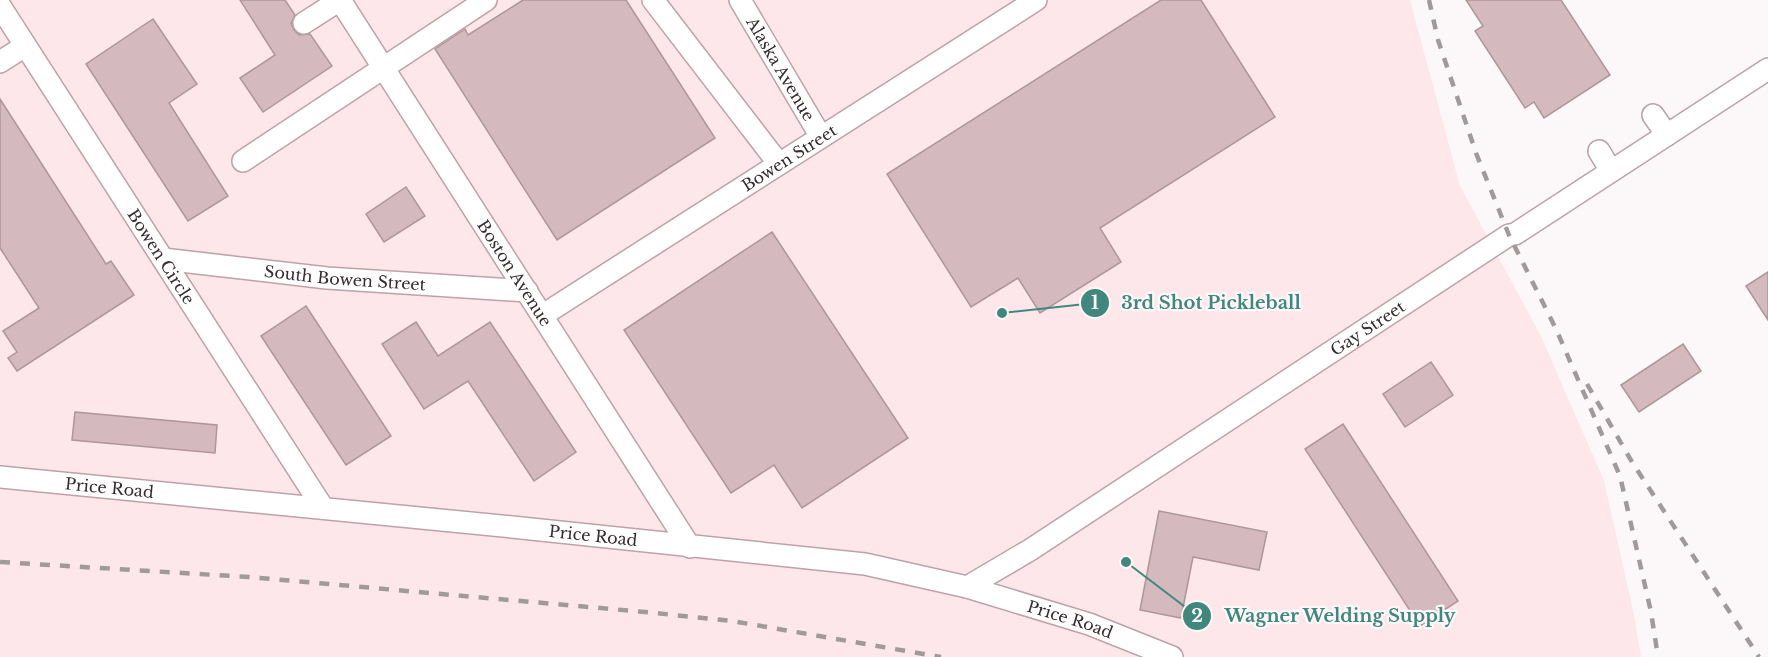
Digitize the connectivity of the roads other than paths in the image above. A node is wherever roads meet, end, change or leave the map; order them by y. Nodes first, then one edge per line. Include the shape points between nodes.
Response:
1 (340, 0) edge
2 (486, 0) edge
3 (653, 0) edge
4 (741, 0) edge
5 (1035, 0) edge
6 (0, 6) edge
7 (304, 23) dead end
8 (25, 46) junction
9 (0, 62) edge
10 (384, 68) junction
11 (1768, 69) edge
12 (1653, 115) dead end
13 (1667, 135) junction
14 (822, 136) junction
15 (1599, 152) dead end
16 (243, 161) dead end
17 (779, 164) junction
18 (1611, 171) junction
19 (163, 259) junction
20 (527, 291) junction
21 (543, 315) junction
22 (0, 477) edge
23 (323, 508) junction
24 (690, 547) junction
25 (967, 587) junction
26 (1172, 657) edge

1 - 7 street
1 - 10 street, Boston Avenue
2 - 10 street
3 - 17 street
4 - 14 street, Alaska Avenue
5 - 14 street, Bowen Street
6 - 8 street, Bowen Circle
8 - 9 street
8 - 19 street, Bowen Circle
10 - 16 street
10 - 20 street, Boston Avenue
11 - 13 street, Gay Street
12 - 13 street
13 - 18 street, Gay Street
14 - 17 street, Bowen Street
15 - 18 street
17 - 21 street, Bowen Street
18 - 25 street, Gay Street via 1030,550
19 - 20 street, South Bowen Street via 327,278
19 - 23 street, Bowen Circle
20 - 21 street, Boston Avenue
21 - 24 street, Boston Avenue
22 - 23 street, Price Road
23 - 24 street, Price Road
24 - 25 street, Price Road via 865,564
25 - 26 street, Price Road via 1089,624

